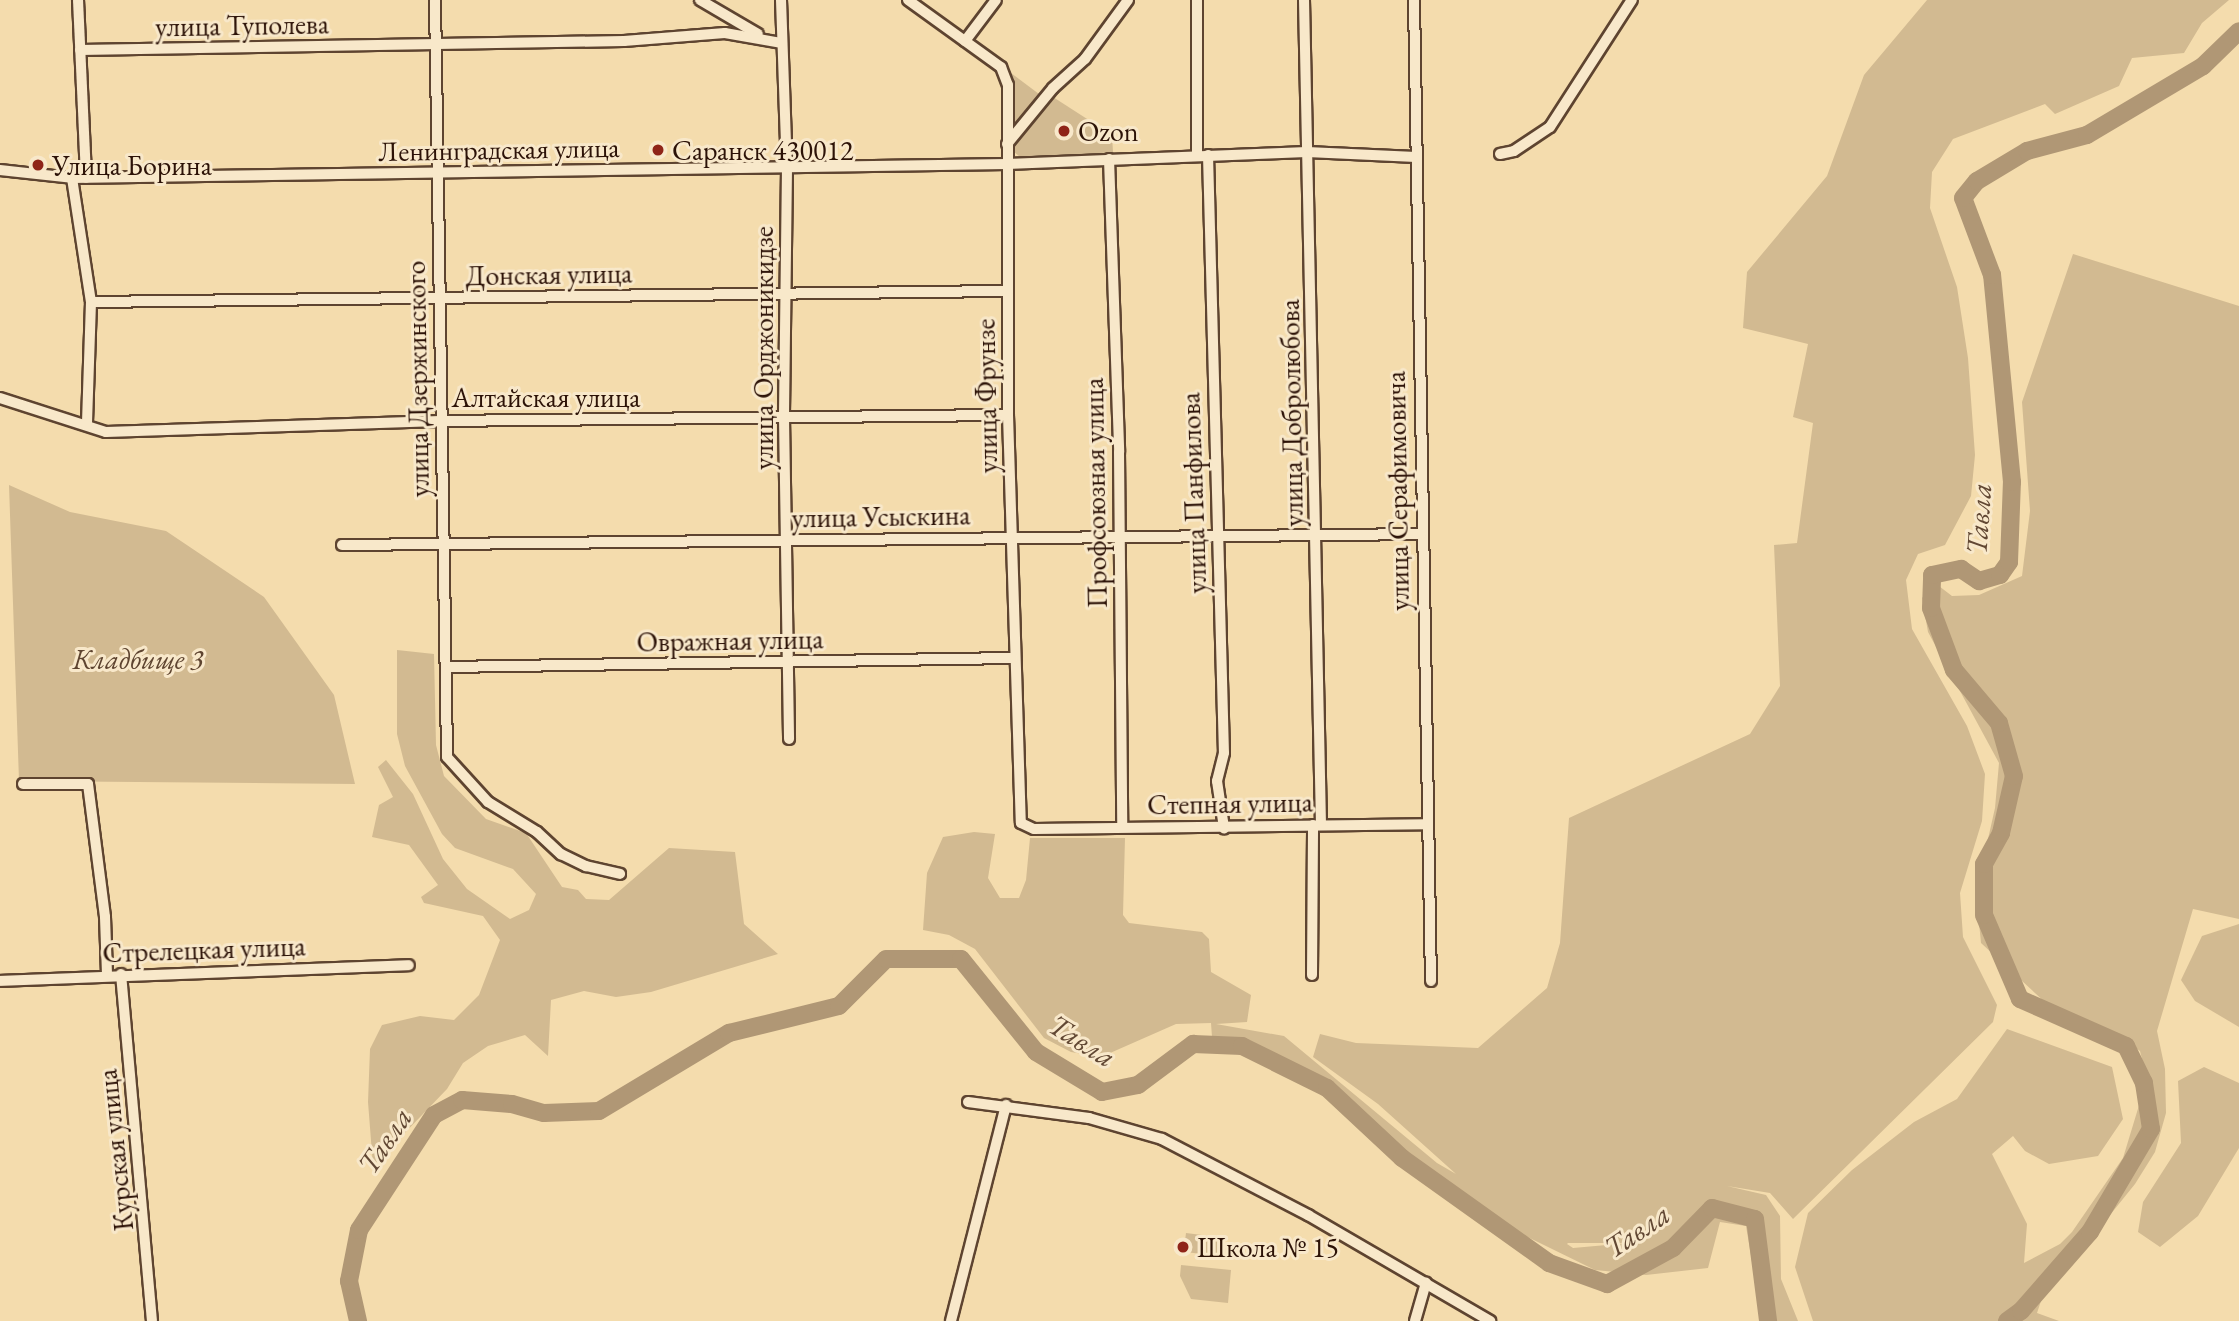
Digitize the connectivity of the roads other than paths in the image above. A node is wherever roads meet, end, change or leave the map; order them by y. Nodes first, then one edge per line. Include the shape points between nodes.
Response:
1 (78, 0) edge
2 (435, 0) edge
3 (700, 0) edge
4 (781, 0) edge
5 (908, 0) edge
6 (996, 0) edge
7 (1128, 0) edge
8 (1197, 0) edge
9 (1304, 0) edge
10 (1414, 0) edge
11 (1632, 0) edge
12 (762, 36) junction
13 (965, 41) junction
14 (782, 43) junction
15 (434, 44) junction
16 (80, 50) junction
17 (1007, 144) junction
18 (1307, 152) junction
19 (1500, 154) dead end
20 (1203, 155) junction
21 (1416, 157) junction
22 (1110, 159) junction
23 (1007, 164) junction
24 (787, 168) junction
25 (0, 170) edge
26 (440, 173) junction
27 (72, 178) junction
28 (86, 178) junction
29 (1008, 291) junction
30 (786, 294) junction
31 (437, 299) junction
32 (91, 302) junction
33 (0, 398) edge
34 (1008, 415) junction
35 (784, 418) junction
36 (440, 421) junction
37 (88, 425) junction
38 (1216, 534) junction
39 (1420, 534) junction
40 (1118, 535) junction
41 (1317, 535) junction
42 (1012, 537) junction
43 (786, 540) junction
44 (342, 545) dead end
45 (443, 545) junction
46 (1013, 658) junction
47 (789, 663) junction
48 (447, 667) junction
49 (789, 739) dead end
50 (23, 784) dead end
51 (1426, 824) junction
52 (1317, 825) junction
53 (1122, 827) junction
54 (1224, 828) junction
55 (1034, 829) joint
56 (620, 874) dead end
57 (409, 965) dead end
58 (121, 974) junction
59 (107, 975) junction
60 (1312, 975) dead end
61 (0, 981) edge
62 (1430, 981) dead end
63 (968, 1102) dead end
64 (1006, 1105) junction
65 (1426, 1283) junction
66 (1477, 1317) edge
67 (152, 1321) edge
68 (951, 1321) edge
69 (1415, 1321) edge
70 (1490, 1321) edge

1 - 16 street
2 - 15 street, улица Дзержинского
3 - 12 street
4 - 14 street, улица Орджоникидзе
5 - 13 street, улица Фрунзе
6 - 13 street
7 - 17 street via 1085,59 1053,88
8 - 20 street, улица Панфилова
9 - 18 street, улица Добролюбова
10 - 21 street, улица Серафимовича
11 - 19 street via 1550,127 1514,151
12 - 14 street, улица Туполева
12 - 15 street, улица Туполева via 725,33 624,41
13 - 17 street, улица Фрунзе via 1001,67 1009,85
14 - 24 street, улица Орджоникидзе
15 - 16 street, улица Туполева
15 - 26 street, улица Дзержинского
16 - 28 street
17 - 23 street, улица Фрунзе
18 - 20 street, Ленинградская улица
18 - 21 street, Ленинградская улица
18 - 41 street, улица Добролюбова
20 - 22 street, Ленинградская улица
20 - 38 street, улица Панфилова
21 - 39 street, улица Серафимовича
22 - 23 street, Ленинградская улица
22 - 40 street, Профсоюзная улица
23 - 24 street, Ленинградская улица
23 - 29 street, улица Фрунзе
24 - 26 street, Ленинградская улица
24 - 30 street, улица Орджоникидзе
25 - 27 street
26 - 28 street, Ленинградская улица
26 - 31 street, улица Дзержинского
27 - 28 street
27 - 32 street
29 - 30 street, Донская улица
29 - 34 street, улица Фрунзе
30 - 31 street, Донская улица
30 - 35 street, улица Орджоникидзе
31 - 32 street, Донская улица
31 - 36 street, улица Дзержинского
32 - 37 street
33 - 37 street, Алтайская улица
34 - 35 street, Алтайская улица
34 - 42 street, улица Фрунзе
35 - 36 street, Алтайская улица
35 - 43 street, улица Орджоникидзе
36 - 37 street, Алтайская улица via 106,432
36 - 45 street, улица Дзержинского
38 - 40 street, улица Усыскина
38 - 41 street, улица Усыскина
38 - 54 street, улица Панфилова via 1224,753 1217,781
39 - 41 street, улица Усыскина
39 - 51 street, улица Серафимовича
40 - 42 street, улица Усыскина
40 - 53 street, Профсоюзная улица
41 - 52 street, улица Добролюбова
42 - 43 street, улица Усыскина
42 - 46 street, улица Фрунзе
43 - 45 street, улица Усыскина
43 - 47 street, улица Орджоникидзе
44 - 45 street, улица Усыскина
45 - 48 street, улица Дзержинского
46 - 47 street, Овражная улица
46 - 55 street, улица Фрунзе via 1019,818
47 - 48 street, Овражная улица
47 - 49 street, улица Орджоникидзе
48 - 56 street, улица Дзержинского via 447,757 488,802 537,832 561,854
50 - 59 street via 88,784 105,917
51 - 52 street, Степная улица
51 - 62 street, улица Серафимовича
52 - 54 street, Степная улица
52 - 60 street, улица Добролюбова
53 - 54 street, Степная улица
53 - 55 street, Степная улица
57 - 58 street, Стрелецкая улица
58 - 59 street, Стрелецкая улица
58 - 67 street, Курская улица
59 - 61 street, Стрелецкая улица
63 - 64 street
64 - 65 street via 1089,1118 1162,1139 1308,1214
64 - 68 street
65 - 66 street
65 - 69 street
66 - 70 street

